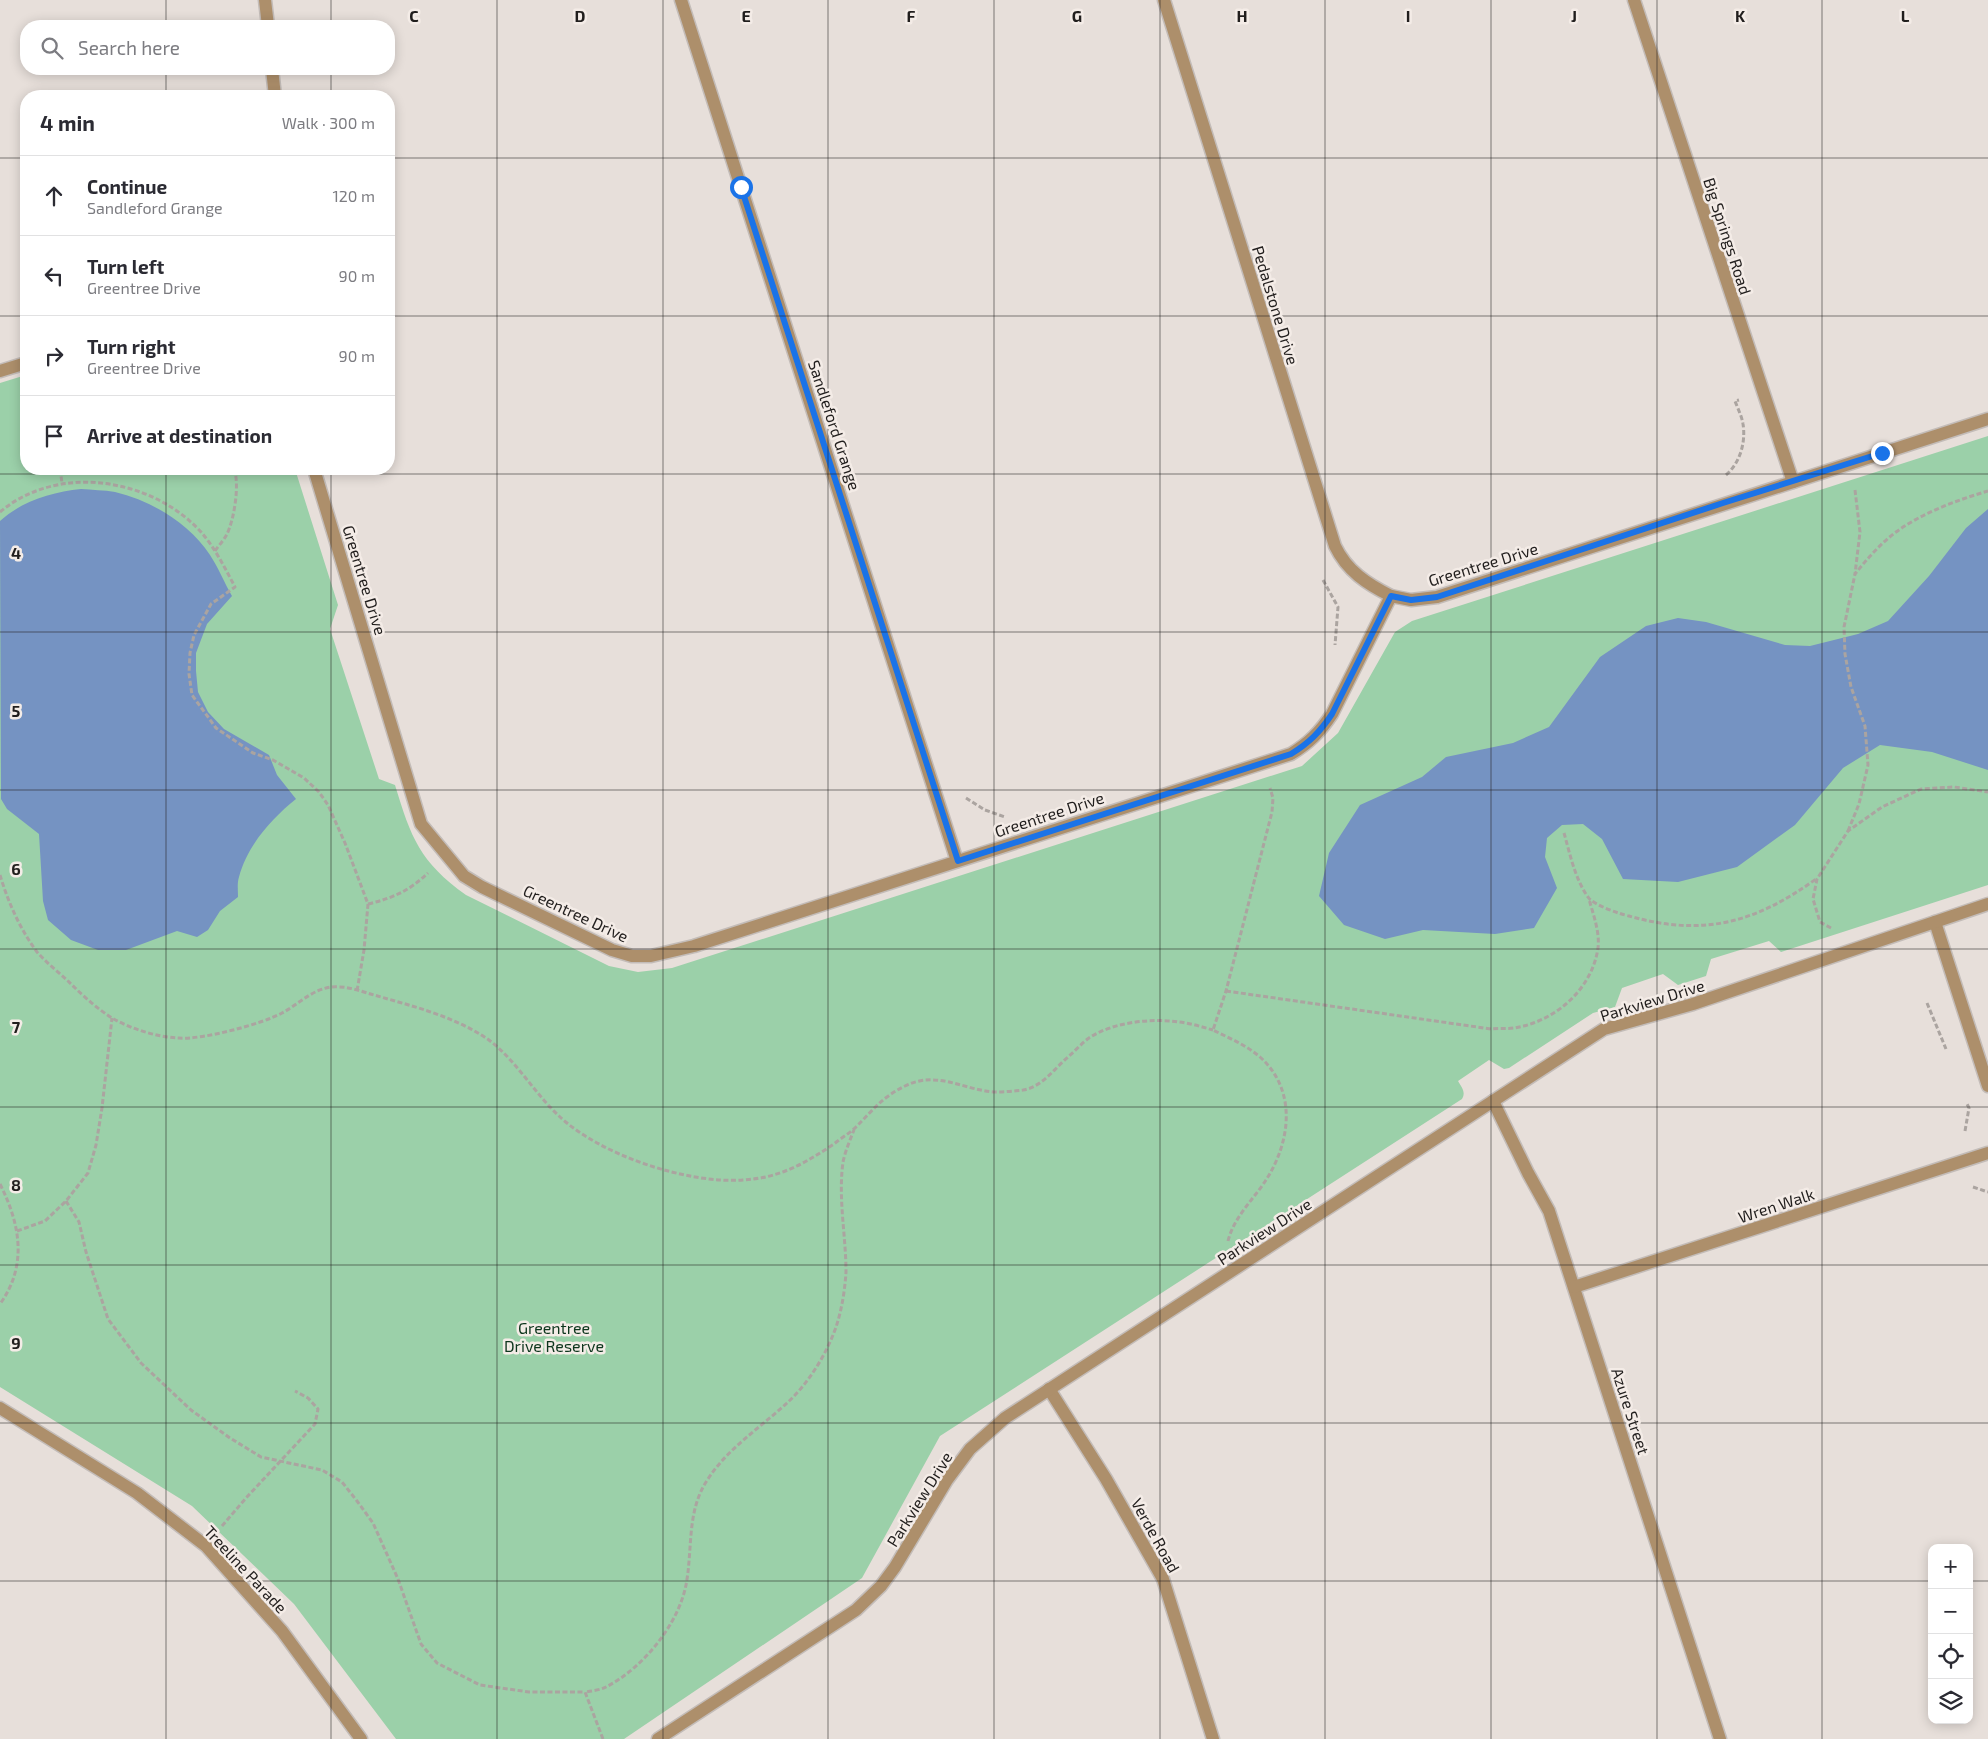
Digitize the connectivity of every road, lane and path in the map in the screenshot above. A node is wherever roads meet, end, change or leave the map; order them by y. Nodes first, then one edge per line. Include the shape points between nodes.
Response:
1 (265, 0) edge
2 (681, 0) edge
3 (1164, 0) edge
4 (1634, 0) edge
5 (267, 20) edge
6 (273, 75) edge
7 (274, 90) edge
8 (20, 365) edge
9 (0, 371) edge
10 (1988, 419) edge
11 (1847, 465) junction
12 (61, 475) edge
13 (234, 475) edge
14 (316, 475) edge
15 (1793, 482) junction
16 (62, 483) junction
17 (1988, 491) edge
18 (0, 512) edge
19 (215, 551) junction
20 (1855, 574) junction
21 (1322, 580) dead end
22 (1391, 596) junction
23 (1335, 646) dead end
24 (1268, 784) dead end
25 (1988, 792) edge
26 (1848, 831) junction
27 (1564, 833) dead end
28 (958, 861) junction
29 (430, 871) dead end
30 (0, 876) edge
31 (1817, 878) junction
32 (1589, 899) junction
33 (368, 904) junction
34 (1988, 904) edge
35 (1934, 922) junction
36 (1862, 946) junction
37 (1226, 990) junction
38 (357, 991) junction
39 (1927, 1003) dead end
40 (112, 1018) junction
41 (1213, 1030) junction
42 (1948, 1056) dead end
43 (1988, 1086) edge
44 (1966, 1100) dead end
45 (1493, 1101) junction
46 (854, 1129) junction
47 (1988, 1153) edge
48 (1957, 1163) junction
49 (0, 1184) edge
50 (66, 1201) junction
51 (17, 1231) junction
52 (1227, 1244) dead end
53 (1574, 1287) junction
54 (0, 1304) edge
55 (1049, 1389) junction
56 (295, 1391) dead end
57 (0, 1408) edge
58 (281, 1461) junction
59 (217, 1532) dead end
60 (585, 1692) junction
61 (361, 1739) edge
62 (603, 1739) edge
63 (658, 1739) edge
64 (1213, 1739) edge
65 (1720, 1739) edge

1 - 5 street
2 - 28 street, Sandleford Grange
3 - 22 street, Pedalstone Drive via 1335,546 1354,573
4 - 15 street, Big Springs Road
6 - 7 street
8 - 9 street
10 - 11 street, Greentree Drive
11 - 15 street, Greentree Drive
11 - 20 path via 1857,498 1860,532
12 - 16 path
13 - 19 path via 233,516 227,534
14 - 28 street, Greentree Drive via 421,824 464,876 482,887 612,950 642,956 694,946
15 - 22 street, Greentree Drive via 1437,597 1411,600
16 - 18 path via 27,495
16 - 19 path via 121,485 148,494 186,518
17 - 20 path via 1937,509 1896,532
19 - 33 path via 236,587 211,604 194,635 190,653 192,695 216,728 253,753 274,760 304,778 318,792 328,805 345,842
20 - 26 path via 1844,627 1845,654 1851,687 1865,726 1868,766 1859,804
21 - 23 path via 1338,607
22 - 28 street, Greentree Drive via 1332,714 1322,730 1306,745 1291,754
24 - 37 path via 1273,798 1272,812
25 - 26 path via 1954,787 1921,789 1882,807
26 - 31 path
27 - 32 path via 1578,879
29 - 33 path via 390,899
30 - 40 path via 21,928 39,954 85,998
31 - 32 path via 1769,909 1708,926 1650,922 1619,913
31 - 36 path via 1813,899 1820,922
32 - 37 path via 1598,947 1584,985 1567,1004 1550,1016 1514,1028 1491,1029
33 - 38 path
34 - 35 street, Parkview Drive
35 - 36 street, Parkview Drive
35 - 43 street
36 - 45 street, Parkview Drive via 1693,1004 1604,1029
37 - 41 path
38 - 40 path via 338,986 319,990 283,1013 256,1024 182,1039 148,1033
38 - 46 path via 420,1008 457,1022 486,1038 570,1125 598,1144 637,1162 673,1172 740,1181 771,1177 795,1168
39 - 42 path
40 - 50 path via 96,1145 88,1173
41 - 46 path via 1178,1021 1146,1021 1111,1027 1090,1037 1032,1088 994,1092 934,1079 910,1083 876,1104
41 - 52 path via 1243,1045 1273,1071 1287,1116 1285,1140 1275,1165 1240,1216
44 - 48 path via 1969,1108 1966,1130 1953,1147
45 - 53 street, Azure Street via 1549,1211
45 - 55 street, Parkview Drive
46 - 60 path via 844,1162 842,1215 846,1272 837,1325 822,1357 788,1402 721,1461 707,1480 696,1504 686,1584 681,1602 665,1632 629,1671 605,1687
47 - 48 street, Wren Walk
48 - 53 street, Wren Walk
49 - 51 path
50 - 51 path via 45,1221
50 - 58 path via 79,1222 108,1319 141,1362 214,1428 261,1456
51 - 54 path via 19,1260 9,1292
53 - 65 street, Azure Street
55 - 63 street, Parkview Drive via 1005,1418 970,1448 895,1567 856,1610
55 - 64 street, Verde Road via 1106,1479 1163,1579
56 - 58 path via 318,1408 316,1424
57 - 61 street, Treeline Parade via 137,1493 206,1546 282,1631
58 - 59 path
58 - 60 path via 322,1470 342,1482 357,1500 385,1549 421,1644 437,1663 480,1685 529,1692
60 - 62 path

